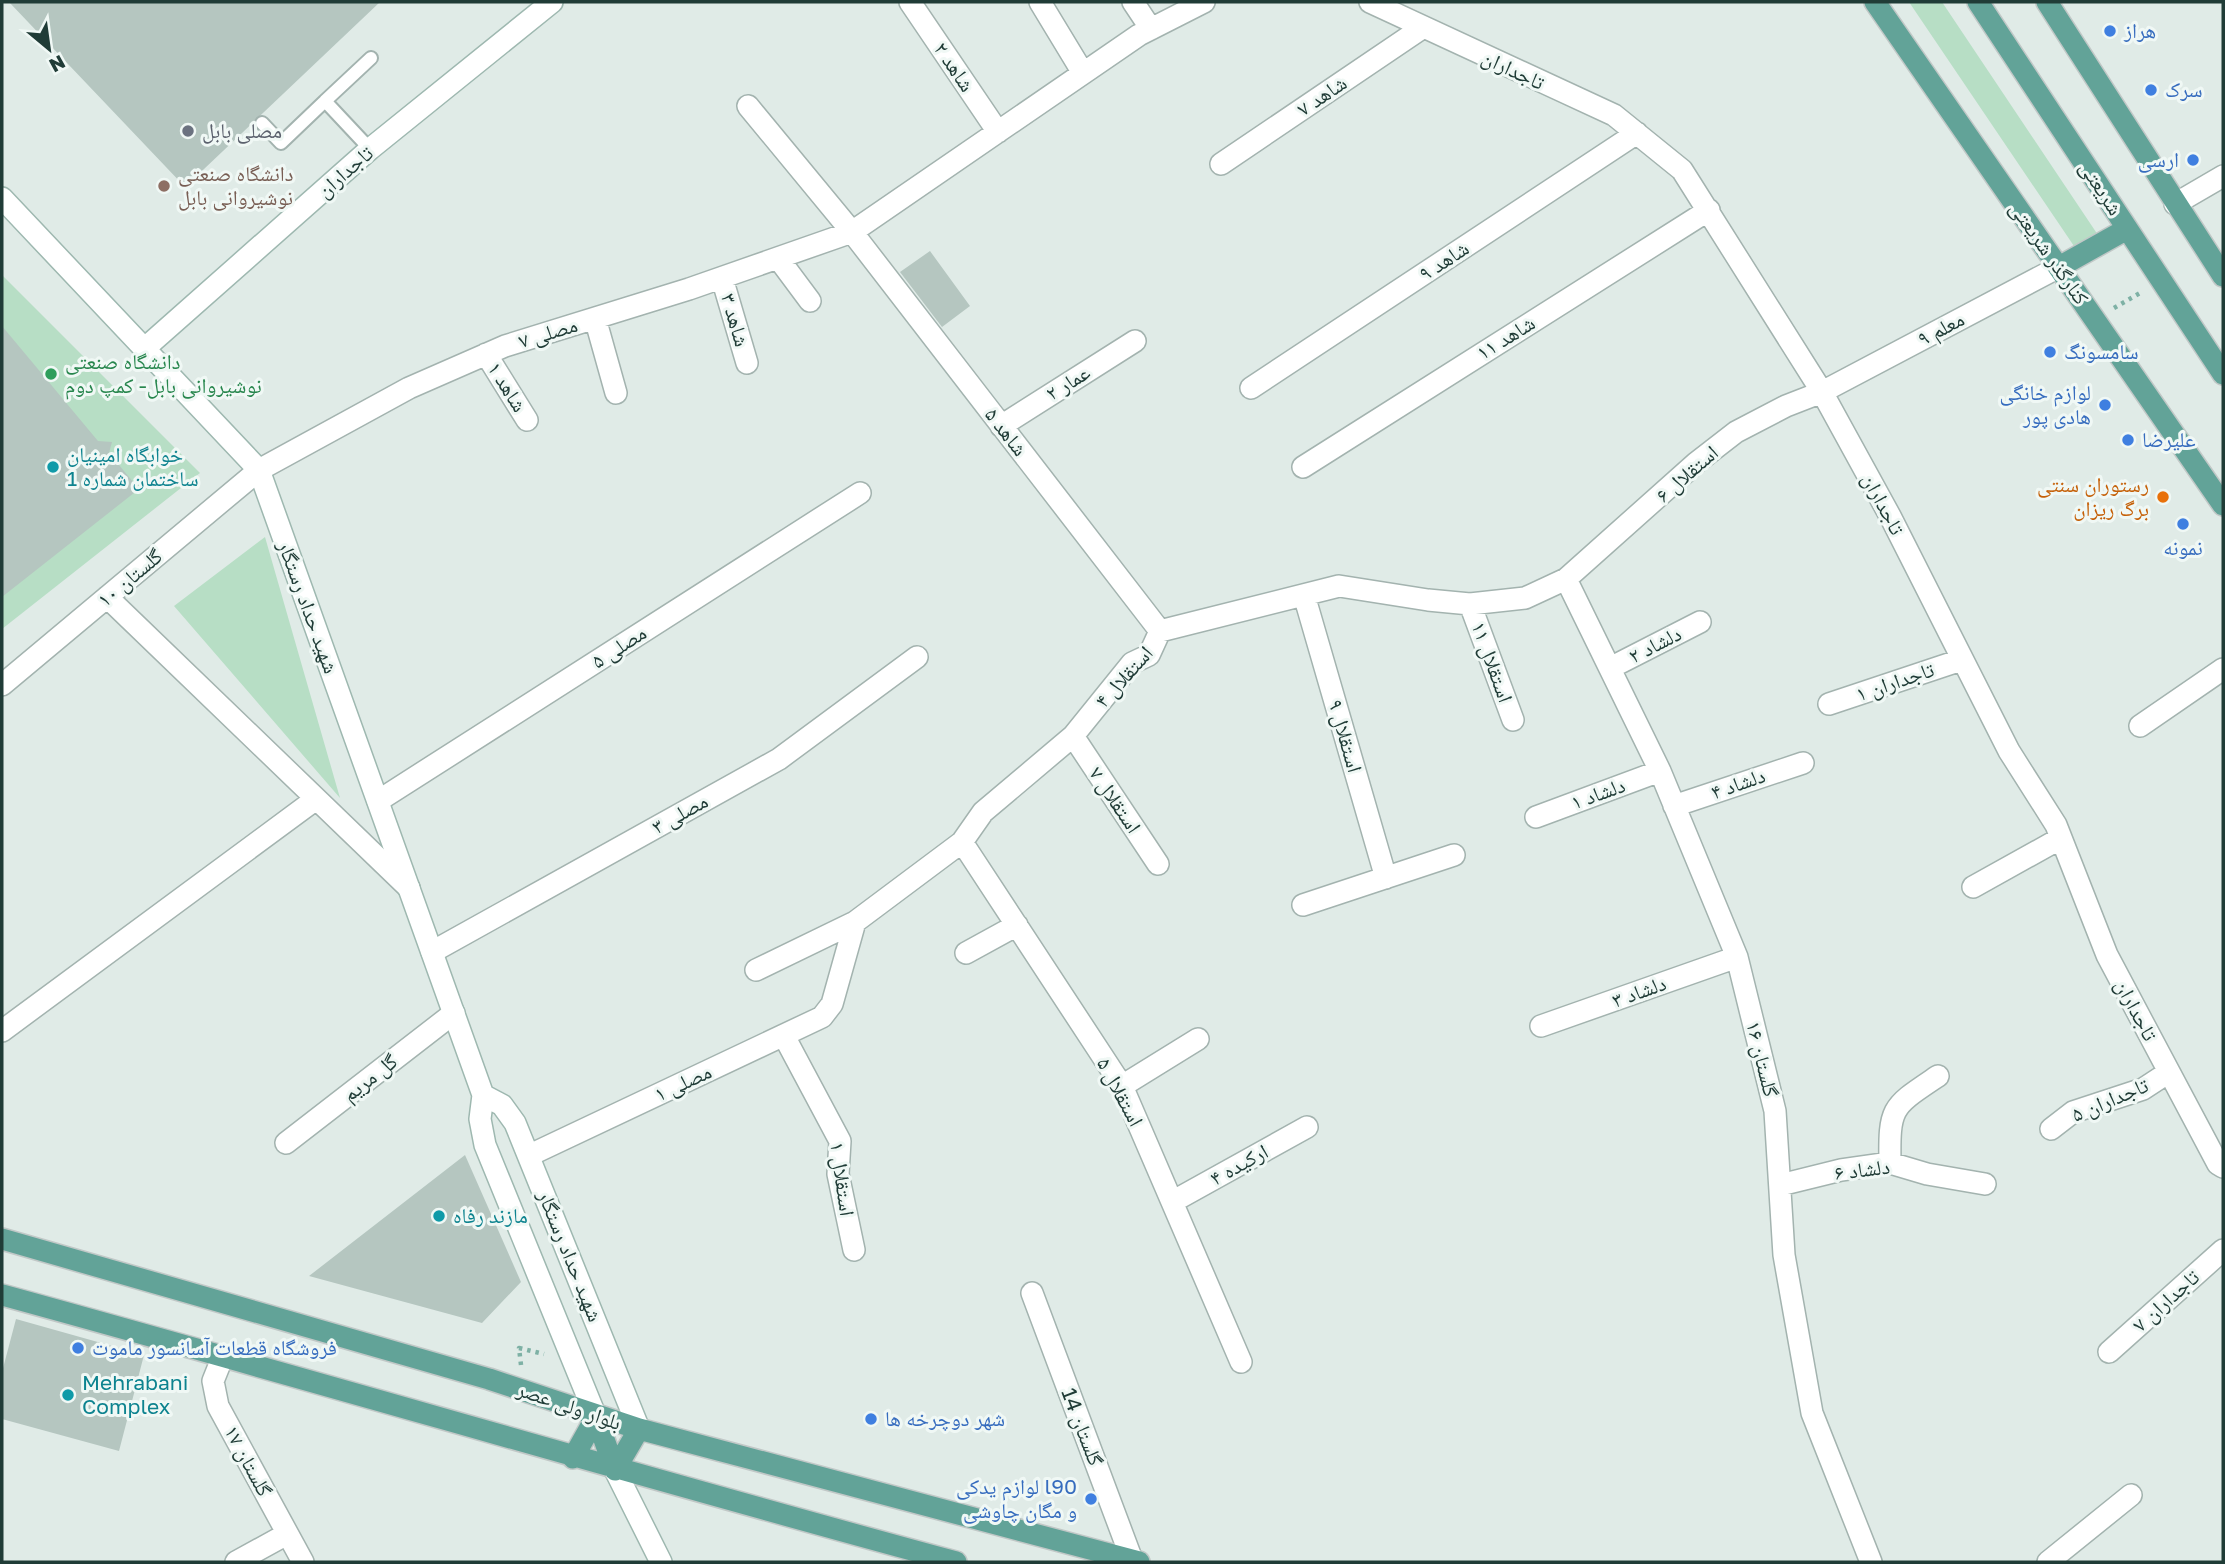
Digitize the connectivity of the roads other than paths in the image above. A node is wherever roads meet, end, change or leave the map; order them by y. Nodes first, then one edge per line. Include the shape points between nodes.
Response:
1 (552, 2) edge
2 (910, 2) edge
3 (1040, 2) edge
4 (1133, 2) edge
5 (1203, 2) edge
6 (1370, 2) edge
7 (1875, 2) edge
8 (1978, 2) edge
9 (2047, 2) edge
10 (1422, 28) junction
11 (1151, 29) junction
12 (370, 58) dead end
13 (1083, 73) junction
14 (325, 101) junction
15 (748, 106) dead end
16 (262, 123) dead end
17 (998, 132) junction
18 (1637, 133) junction
19 (370, 149) junction
20 (1221, 164) dead end
21 (2223, 176) edge
22 (3, 201) edge
23 (2175, 204) junction
24 (1709, 210) junction
25 (2127, 229) junction
26 (852, 232) junction
27 (778, 258) junction
28 (2059, 267) junction
29 (2223, 276) edge
30 (722, 278) junction
31 (810, 301) dead end
32 (595, 318) junction
33 (1135, 341) dead end
34 (144, 349) junction
35 (486, 354) junction
36 (747, 363) dead end
37 (2223, 374) edge
38 (1251, 388) dead end
39 (1822, 392) junction
40 (616, 393) dead end
41 (527, 420) dead end
42 (1001, 426) junction
43 (1303, 467) dead end
44 (259, 470) junction
45 (860, 494) dead end
46 (2223, 505) edge
47 (1566, 579) junction
48 (1304, 595) junction
49 (107, 597) junction
50 (1470, 604) junction
51 (1700, 622) dead end
52 (1160, 631) junction
53 (918, 657) dead end
54 (1961, 660) junction
55 (1610, 668) junction
56 (2223, 669) edge
57 (2, 685) edge
58 (1829, 704) dead end
59 (1513, 720) dead end
60 (2140, 726) dead end
61 (1073, 736) junction
62 (1803, 763) dead end
63 (1660, 771) junction
64 (316, 799) junction
65 (378, 801) junction
66 (1674, 806) junction
67 (1536, 817) dead end
68 (2061, 838) junction
69 (962, 842) junction
70 (1454, 855) dead end
71 (1158, 864) dead end
72 (1386, 878) junction
73 (1973, 887) dead end
74 (409, 888) junction
75 (1303, 905) dead end
76 (856, 922) junction
77 (1017, 925) junction
78 (432, 952) junction
79 (966, 953) dead end
80 (1737, 957) junction
81 (757, 970) dead end
82 (454, 1013) junction
83 (1541, 1027) dead end
84 (2, 1031) edge
85 (785, 1036) junction
86 (1198, 1039) dead end
87 (2169, 1072) junction
88 (1938, 1076) dead end
89 (1122, 1086) junction
90 (483, 1096) junction
91 (1307, 1127) dead end
92 (2051, 1129) dead end
93 (286, 1143) dead end
94 (530, 1155) junction
95 (1889, 1163) junction
96 (2223, 1167) edge
97 (1985, 1184) dead end
98 (1780, 1185) junction
99 (1172, 1202) junction
100 (2, 1239) edge
101 (854, 1250) dead end
102 (2223, 1250) edge
103 (1032, 1293) dead end
104 (2, 1295) edge
105 (2109, 1352) dead end
106 (223, 1356) junction
107 (1241, 1362) dead end
108 (596, 1417) junction
109 (639, 1429) junction
110 (573, 1458) junction
111 (615, 1470) junction
112 (2131, 1495) dead end
113 (287, 1534) junction
114 (1136, 1561) edge
115 (236, 1562) edge
116 (303, 1562) edge
117 (661, 1562) edge
118 (956, 1562) edge
119 (1871, 1562) edge
120 (2048, 1562) edge

1 - 19 street, تاجداران
2 - 17 street, شاهد ۲
3 - 13 street
4 - 11 street
5 - 11 street, مصلی ۷
6 - 10 street, تاجداران
7 - 28 main road, کنارگذر شریعتی
8 - 25 main road, شریعتی
9 - 23 main road
10 - 18 street, تاجداران via 1614,115
10 - 20 street, شاهد ۷
11 - 13 street, مصلی ۷
12 - 14 lane
13 - 17 street, مصلی ۷
14 - 16 lane via 281,143
14 - 19 lane
15 - 26 street, شاهد ۵
17 - 26 street, مصلی ۷
18 - 24 street, تاجداران via 1682,170
18 - 38 street, شاهد ۹
19 - 34 street, تاجداران
21 - 23 street
22 - 34 street, شهید حداد رستگار
23 - 29 main road
24 - 39 street, تاجداران
24 - 43 street, شاهد ۱۱
25 - 28 main road
25 - 37 main road, شریعتی
26 - 27 street, مصلی ۷
26 - 42 street, شاهد ۵
27 - 30 street, مصلی ۷
27 - 31 street
28 - 39 street, معلم ۹
28 - 46 main road, کنارگذر شریعتی
30 - 32 street, مصلی ۷
30 - 36 street, شاهد ۳
32 - 35 street, مصلی ۷
32 - 40 street
33 - 42 street, عمار ۲
34 - 44 street, شهید حداد رستگار
35 - 41 street, شاهد ۱
35 - 44 street, مصلی ۷ via 409,388
39 - 47 street, استقلال ۶ via 1736,432
39 - 54 street, تاجداران
42 - 52 street, شاهد ۵
44 - 49 street, گلستان ۱۰
44 - 65 street, شهید حداد رستگار
45 - 65 street, مصلی ۵
47 - 50 street, استقلال ۴ via 1525,598
47 - 55 street, گلستان ۱۶
48 - 50 street, استقلال ۴ via 1339,586
48 - 52 street, استقلال ۴
48 - 72 street, استقلال ۹
49 - 57 street, گلستان ۱۰
49 - 64 street
50 - 59 street, استقلال ۱۱
51 - 55 street, دلشاد ۲
52 - 61 street, استقلال ۴ via 1149,656 1132,663
53 - 78 street, مصلی ۳ via 779,759
54 - 58 street, تاجداران ۱
54 - 68 street, تاجداران
55 - 63 street, گلستان ۱۶
56 - 60 street
61 - 69 street, استقلال ۴ via 983,812
61 - 71 street, استقلال ۷
62 - 66 street, دلشاد ۴
63 - 66 street, گلستان ۱۶
63 - 67 street, دلشاد ۱
64 - 74 street
64 - 84 street
65 - 74 street, شهید حداد رستگار
66 - 80 street, گلستان ۱۶
68 - 73 street
68 - 87 street, تاجداران via 2107,955
69 - 76 street, استقلال ۴
69 - 77 street, استقلال ۵
70 - 72 street
72 - 75 street
74 - 78 street, شهید حداد رستگار
76 - 81 street, استقلال ۴
76 - 85 street, مصلی ۱ via 832,1004 822,1017
77 - 79 street
77 - 89 street, استقلال ۵
78 - 82 street, شهید حداد رستگار
80 - 83 street, دلشاد ۳
80 - 98 street, گلستان ۱۶ via 1775,1111
82 - 90 street, شهید حداد رستگار
82 - 93 street, گل مریم
85 - 94 street, مصلی ۱
85 - 101 street, استقلال ۱ via 840,1141 838,1174
86 - 89 street
87 - 92 street, تاجداران ۵ via 2143,1089 2073,1112
87 - 96 street, تاجداران
88 - 95 street via 1899,1102 1889,1122
89 - 99 street, استقلال ۵
90 - 94 street, شهید حداد رستگار via 502,1105
90 - 108 street, شهید حداد رستگار via 480,1119 485,1144
91 - 99 street, ارکیده ۴
94 - 109 street, شهید حداد رستگار
95 - 97 street, دلشاد ۶
95 - 98 street, دلشاد ۶
98 - 119 street, گلستان ۱۶ via 1784,1255 1812,1413
99 - 107 street, استقلال ۵
100 - 108 main road, بلوار ولی عصر via 489,1379
102 - 105 street, تاجداران ۷
103 - 114 street, گلستان 14
104 - 106 main road
106 - 110 main road
106 - 113 street, گلستان ۱۷ via 213,1381 218,1406
108 - 109 main road, بلوار ولی عصر
108 - 110 main road
108 - 111 main road
109 - 111 main road
109 - 114 main road, بلوار ولی عصر
110 - 111 main road
111 - 117 street
111 - 118 main road
112 - 120 street
113 - 115 street
113 - 116 street, گلستان ۱۷

